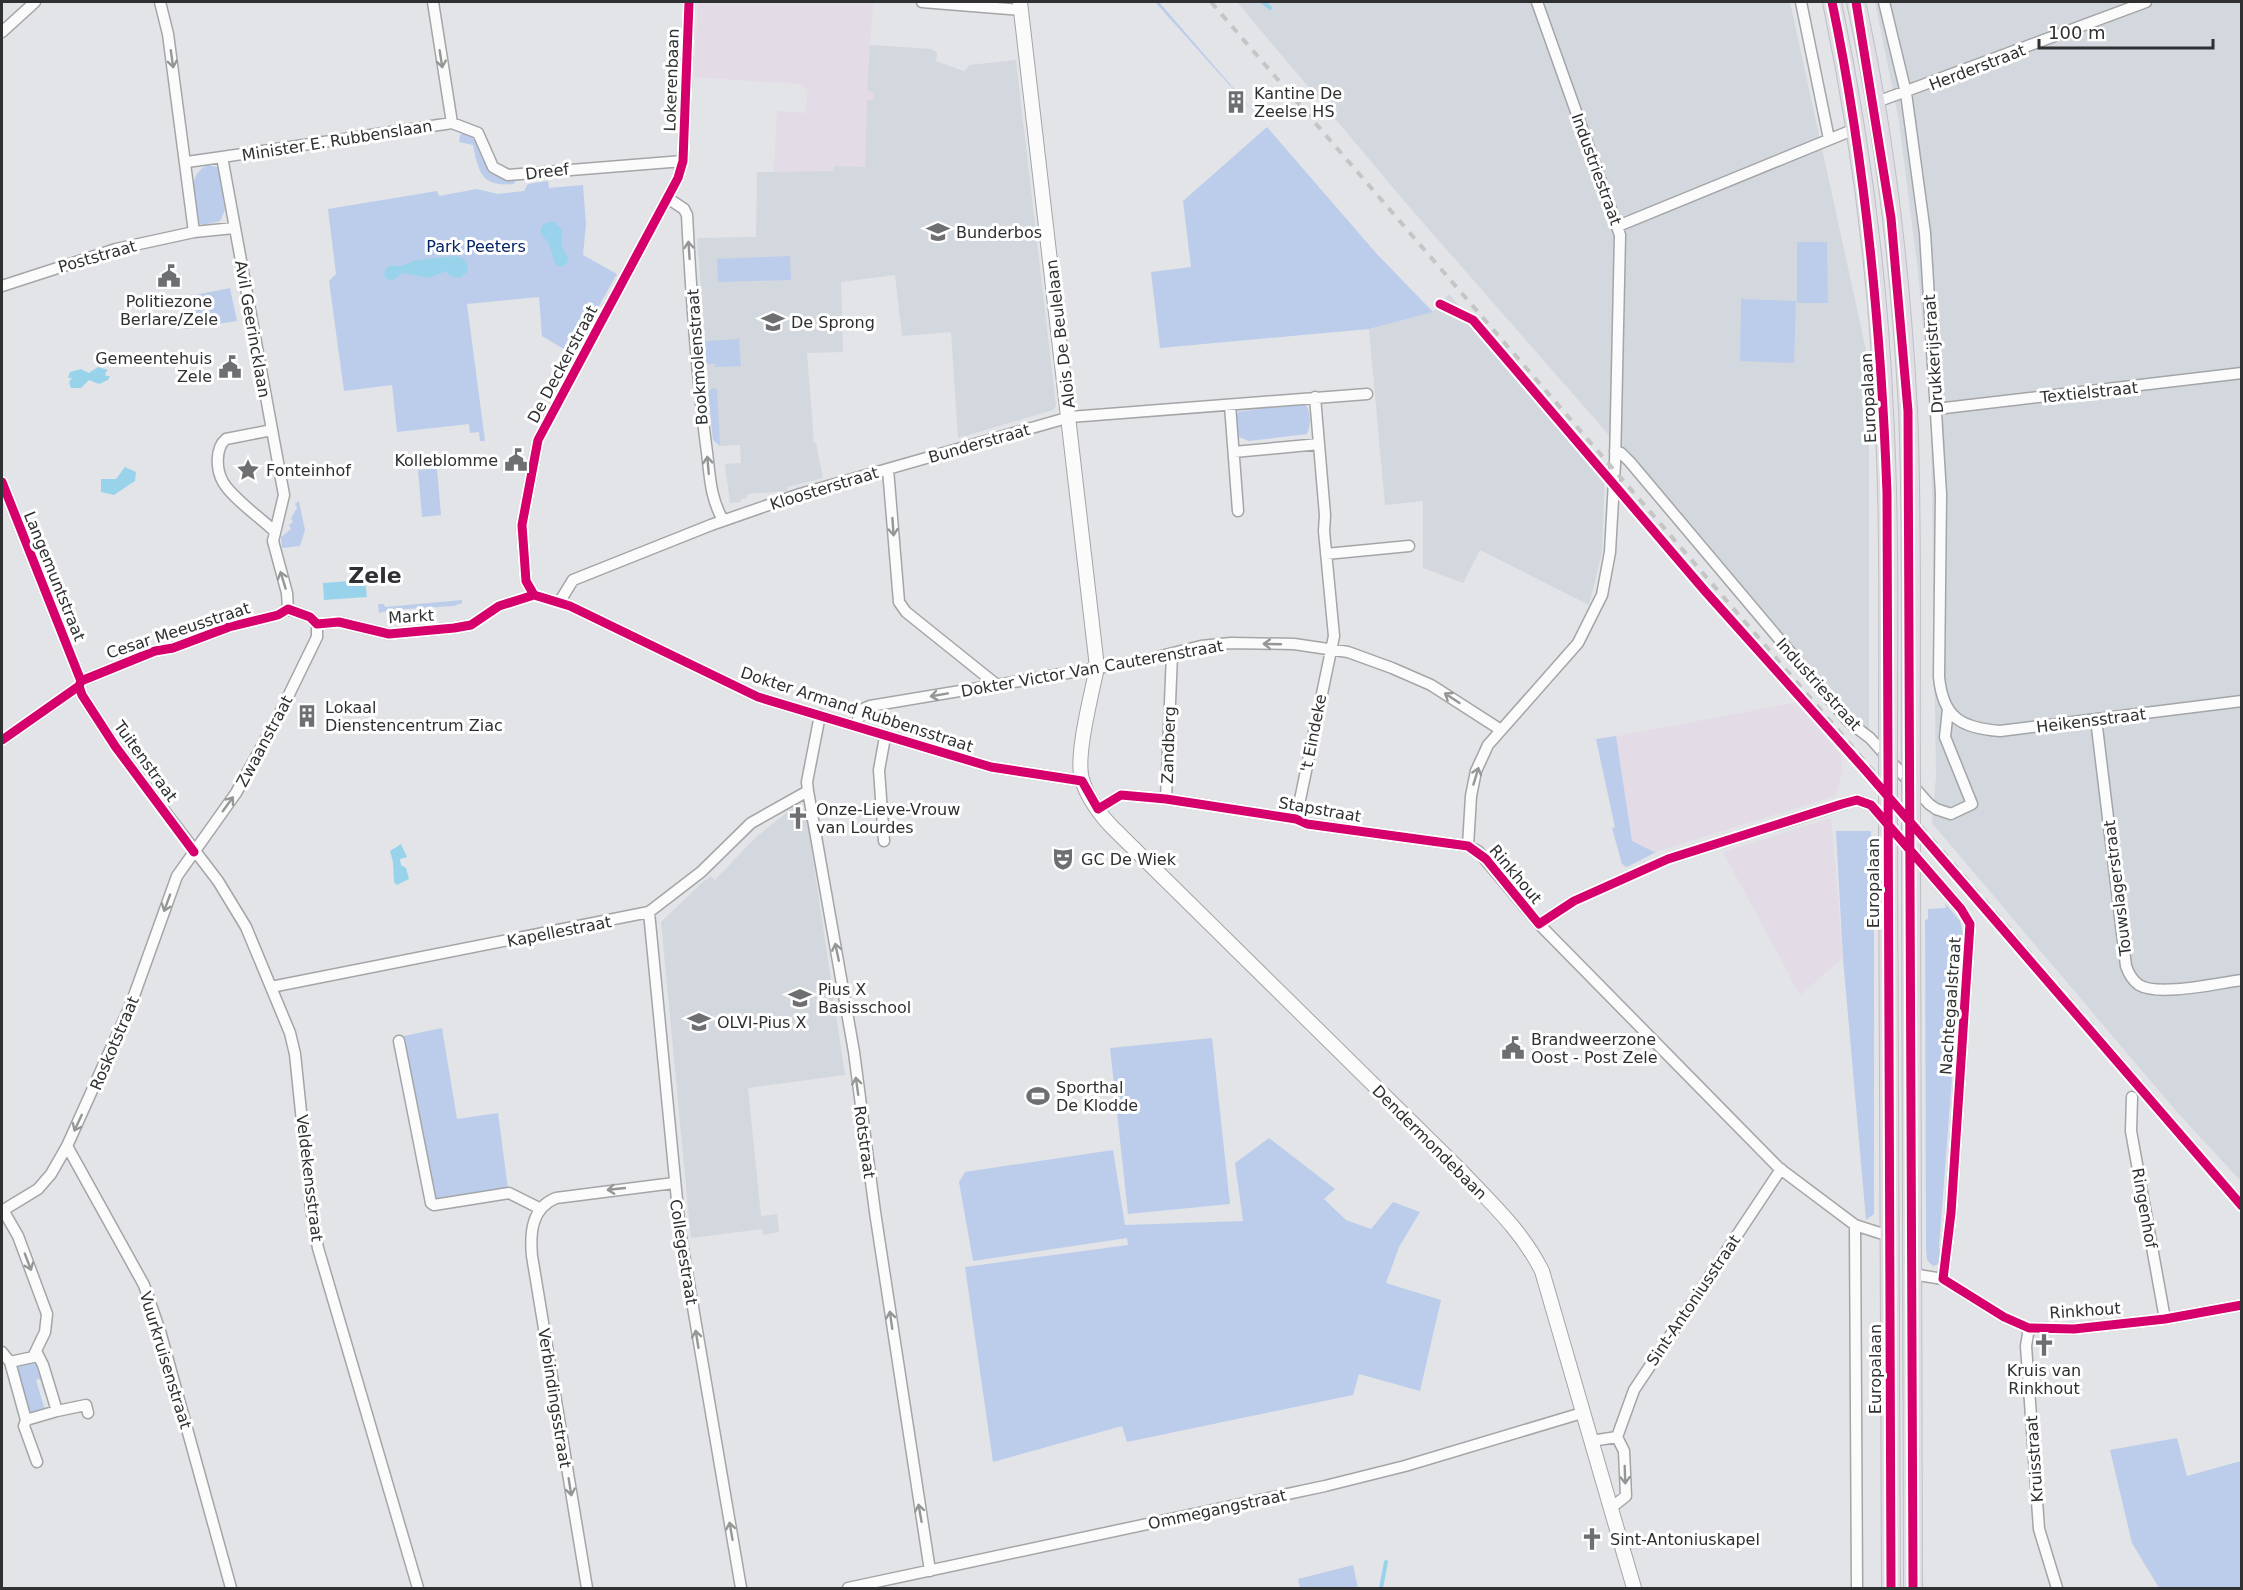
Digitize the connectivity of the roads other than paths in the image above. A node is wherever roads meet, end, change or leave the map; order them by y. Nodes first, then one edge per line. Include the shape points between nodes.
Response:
1 (35, 2) edge
2 (160, 2) edge
3 (433, 2) edge
4 (689, 2) edge
5 (922, 2) edge
6 (1537, 2) edge
7 (1802, 2) edge
8 (1832, 2) edge
9 (1856, 2) edge
10 (1884, 2) edge
11 (2146, 2) edge
12 (1020, 6) edge
13 (2, 32) edge
14 (1906, 93) junction
15 (1874, 103) junction
16 (452, 123) junction
17 (1855, 129) junction
18 (1829, 139) junction
19 (222, 158) junction
20 (683, 161) junction
21 (186, 162) junction
22 (669, 199) junction
23 (1618, 226) junction
24 (234, 228) junction
25 (194, 232) junction
26 (2, 286) edge
27 (2241, 374) edge
28 (1367, 394) dead end
29 (1315, 398) junction
30 (1230, 405) junction
31 (1936, 409) junction
32 (1070, 417) junction
33 (272, 430) junction
34 (1319, 444) junction
35 (1615, 451) junction
36 (1234, 452) junction
37 (888, 469) junction
38 (2, 482) edge
39 (1238, 511) dead end
40 (723, 520) junction
41 (274, 531) junction
42 (1409, 546) dead end
43 (1326, 554) junction
44 (534, 595) junction
45 (560, 601) junction
46 (288, 609) junction
47 (317, 624) junction
48 (1330, 648) junction
49 (1172, 654) junction
50 (1097, 667) junction
51 (80, 684) junction
52 (997, 685) junction
53 (2241, 701) edge
54 (1948, 709) junction
55 (820, 715) junction
56 (2096, 719) junction
57 (855, 726) junction
58 (1501, 730) junction
59 (885, 737) junction
60 (2, 740) edge
61 (1082, 781) junction
62 (808, 791) junction
63 (1166, 799) junction
64 (1098, 809) junction
65 (1296, 819) junction
66 (884, 841) dead end
67 (1468, 846) junction
68 (194, 852) junction
69 (649, 912) junction
70 (1539, 924) junction
71 (2241, 980) edge
72 (271, 987) junction
73 (399, 1041) dead end
74 (2132, 1097) dead end
75 (68, 1146) junction
76 (1781, 1169) junction
77 (674, 1183) junction
78 (541, 1209) junction
79 (2, 1210) edge
80 (1855, 1225) junction
81 (1889, 1236) junction
82 (1912, 1274) junction
83 (1943, 1279) junction
84 (2241, 1305) edge
85 (2165, 1318) junction
86 (2030, 1328) junction
87 (36, 1351) junction
88 (2, 1352) edge
89 (10, 1362) junction
90 (57, 1411) junction
91 (88, 1413) dead end
92 (1582, 1413) junction
93 (26, 1420) junction
94 (1617, 1437) junction
95 (1591, 1441) junction
96 (37, 1462) dead end
97 (1611, 1508) junction
98 (930, 1571) junction
99 (231, 1588) edge
100 (418, 1588) edge
101 (587, 1588) edge
102 (741, 1588) edge
103 (848, 1588) edge
104 (1634, 1588) edge
105 (1857, 1588) edge
106 (1891, 1588) edge
107 (1913, 1588) edge
108 (2057, 1588) edge

1 - 13 street
2 -> 21 street
3 -> 16 street
4 - 20 street, Lokerenbaan
5 - 12 street
6 - 23 street, Industriestraat
7 - 18 street
8 - 17 highway, Europalaan
9 - 15 highway
10 - 14 street, Drukkerijstraat
11 - 14 street, Herderstraat
12 - 32 street, Alois De Beulelaan
14 - 15 street, Herderstraat
14 - 31 street, Drukkerijstraat via 1924,233
15 - 82 highway, bridge via 1891,218 1908,411
16 - 19 street, Minister E. Rubbenslaan
16 - 20 street, Dreef via 478,133 493,167 508,175
17 - 18 street
17 - 81 highway, Europalaan, bridge via 1875,282 1884,411
18 - 23 street
19 - 21 street
19 - 24 street, Avil Geerincklaan
20 - 22 street, De Deckerstraat
21 - 25 street
40 -> 22 street, Bookmolenstraat via 712,502 702,431 687,215
22 - 44 street, De Deckerstraat via 538,440 522,525 526,581
23 - 35 street, Industriestraat
24 - 25 street
24 - 33 street, Avil Geerincklaan
25 - 26 street, Poststraat via 116,249
27 - 31 street, Textielstraat
28 - 29 street, Bunderstraat
29 - 30 street, Bunderstraat
29 - 34 street, 't Eindeke
30 - 32 street, Bunderstraat
30 - 36 street
31 - 54 street, Drukkerijstraat via 1941,494 1939,677 1940,693
32 - 37 street, Bunderstraat
32 - 50 street, Alois De Beulelaan
33 - 41 street via 284,495
33 - 41 street via 226,439 218,453 224,483
34 - 36 street
34 - 43 street, 't Eindeke
35 - 54 street, Industriestraat via 1630,462 1849,722 1870,738 1929,804 1951,814 1972,804 1945,737
35 - 58 street, Industriestraat via 1610,552 1602,595 1578,644
36 - 39 street
37 - 40 street, Kloosterstraat
37 -> 52 street, Kloosterstraat via 899,602 906,612
38 - 51 street, Langemuntstraat
40 - 45 street, Kloosterstraat via 573,580
46 -> 41 street
42 - 43 street
43 - 48 street, 't Eindeke via 1334,631
44 - 45 street, Dokter Armand Rubbensstraat
44 - 47 street, Markt via 499,606 471,625 454,628 389,634 339,622
45 - 55 street, Dokter Armand Rubbensstraat via 733,686
46 - 47 street, Markt via 310,617
46 - 51 street, Cesar Meeusstraat via 155,651
68 -> 47 street, Zwaanstraat via 236,793 279,715 317,637
48 -> 49 street, Dokter Victor Van Cauterenstraat via 1231,643
58 -> 48 street, Dokter Victor Van Cauterenstraat via 1425,682
48 - 65 street, 't Eindeke
49 - 50 street, Dokter Victor Van Cauterenstraat
49 - 63 street, Zandberg
50 - 52 street, Dokter Victor Van Cauterenstraat
50 - 61 street via 1081,763
51 - 60 street, Cesar Meeusstraat
51 - 68 street, Tuitenstraat via 82,695 115,746
52 -> 57 street, Dokter Victor Van Cauterenstraat via 870,706 863,709
53 - 56 street, Heikensstraat
54 - 56 street, Heikensstraat via 1968,727 2000,731
55 - 57 street, Dokter Armand Rubbensstraat
55 - 62 street, Rotstraat
56 - 71 street, Touwslagerstraat via 2130,978 2141,987 2162,990
57 - 59 street, Dokter Armand Rubbensstraat
67 -> 58 street, Rinkhout via 1474,778 1488,745
59 - 61 street, Dokter Armand Rubbensstraat via 991,767
59 - 66 street, Dokter Armand Rubbensstraat via 879,770
61 - 64 street, Dendermondebaan
62 - 69 street, Kapellestraat via 751,823 701,872
98 -> 62 street, Rotstraat via 874,1212 854,1052
63 - 64 street, Zandberg via 1121,795
63 - 65 street, Stapstraat
64 - 92 street, Dendermondebaan via 1515,1227 1542,1271
65 - 67 street, Stapstraat via 1307,824
67 - 70 street, Rinkhout via 1486,859
68 - 72 street, Veldekensstraat via 218,881 246,927
68 -> 75 street, Roskotstraat via 177,876 131,1004
69 - 72 street, Kapellestraat
69 - 77 street, Collegestraat
70 - 76 street, Rinkhout
70 - 83 street, Nachtegaalstraat via 1574,901 1668,859 1849,802 1870,804 1970,924
72 - 100 street, Veldekensstraat via 295,1054 318,1248
73 - 78 street via 431,1203 509,1193
74 - 85 street, Ringenhof via 2131,1131
75 - 79 street, Roskotstraat via 38,1189
75 - 99 street, Vuurkruisenstraat via 144,1285
76 - 80 street, Rinkhout
76 - 94 street, Sint-Antoniusstraat via 1634,1390
77 -> 78 street via 567,1195 550,1200
102 -> 77 street, Collegestraat
78 -> 101 street, Verbindingsstraat via 532,1226 532,1256
79 -> 87 street via 18,1236 47,1314 45,1332
80 - 81 street, Rinkhout
80 - 105 street
81 - 106 highway, Europalaan
82 - 83 street, Rinkhout
82 - 107 highway
83 - 86 street, Rinkhout via 2004,1317
84 - 85 street, Rinkhout
85 - 86 street, Rinkhout via 2074,1329
86 - 108 street, Kruisstraat via 2026,1346 2039,1529
87 - 89 street via 33,1357
87 - 90 street
88 - 89 street
89 - 93 street
90 - 91 street via 86,1405
90 - 93 street
92 - 95 street, Dendermondebaan
92 - 98 street, Ommegangstraat via 1336,1483
93 - 96 street via 24,1426
94 - 95 street
94 -> 97 street via 1624,1451 1626,1496
95 - 97 street, Dendermondebaan
97 - 104 street, Dendermondebaan
98 - 103 street, Ommegangstraat

